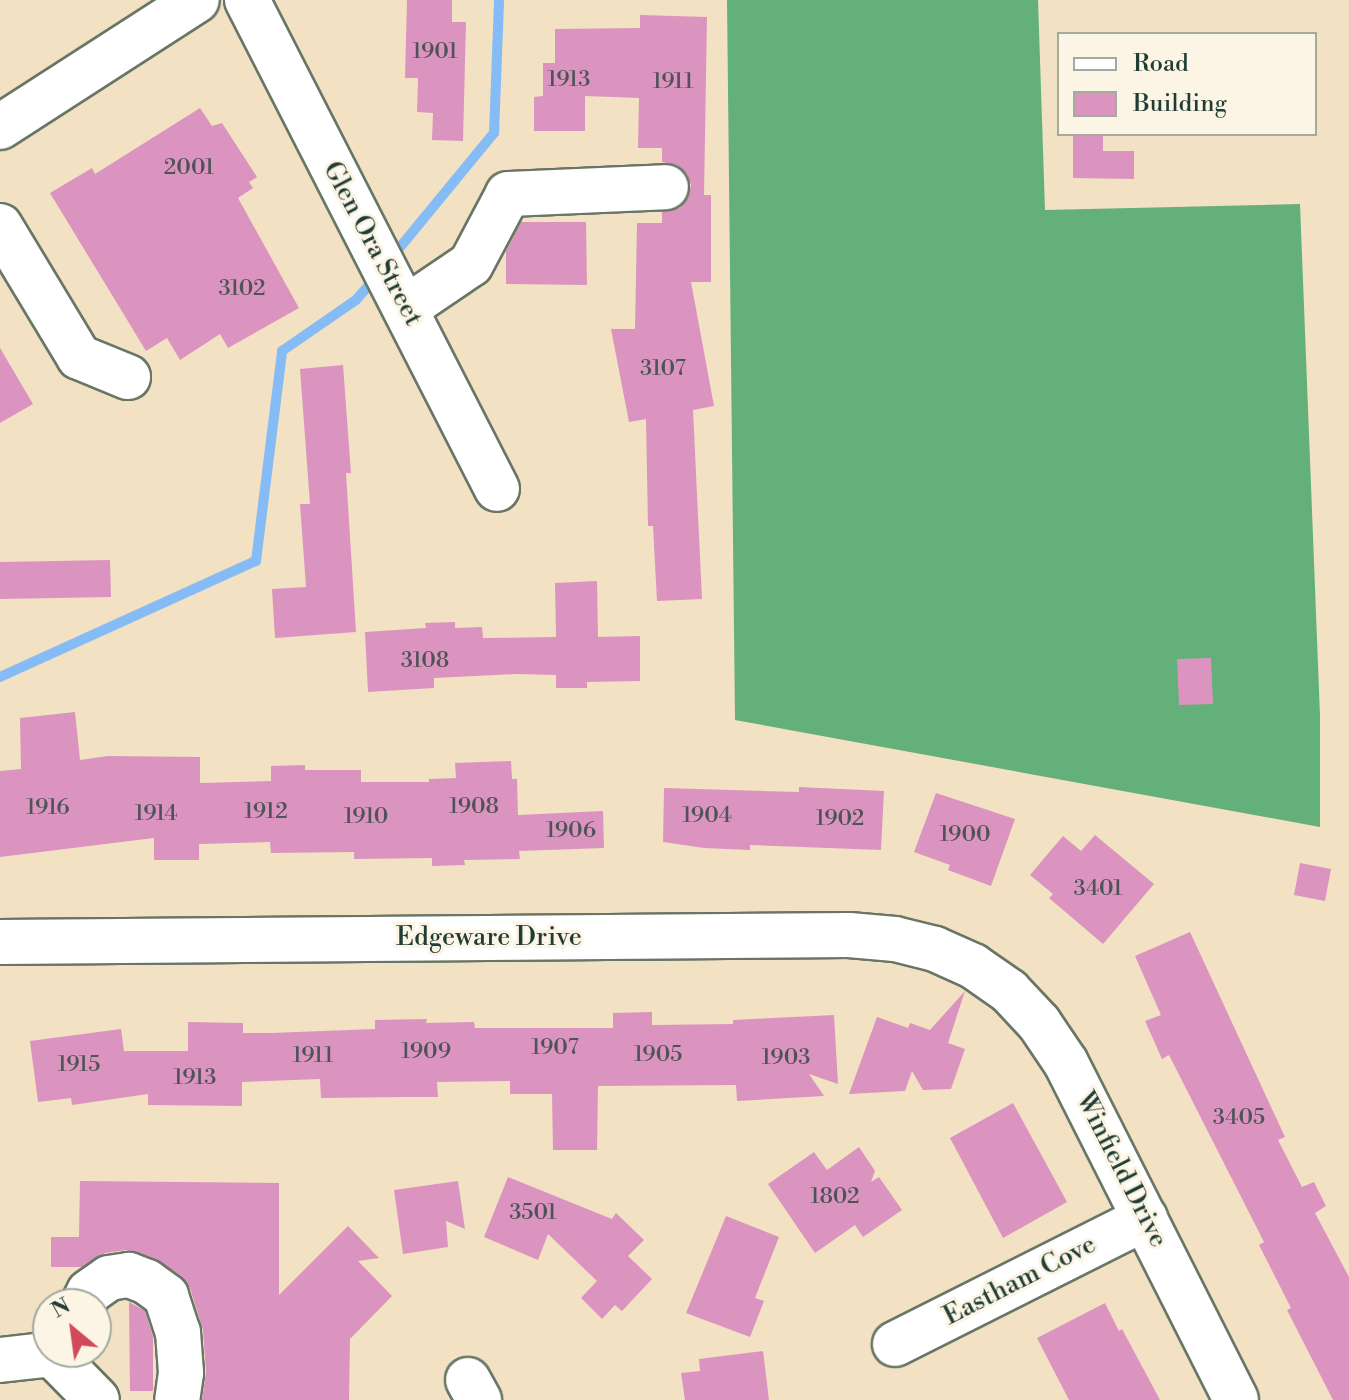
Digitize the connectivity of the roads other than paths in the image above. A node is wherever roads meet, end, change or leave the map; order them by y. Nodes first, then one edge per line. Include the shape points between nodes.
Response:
1 (197, 0) edge
2 (247, 0) edge
3 (0, 127) edge
4 (666, 187) dead end
5 (0, 226) edge
6 (406, 308) junction
7 (128, 377) dead end
8 (497, 489) dead end
9 (0, 942) edge
10 (973, 966) joint
11 (1145, 1218) junction
12 (95, 1288) edge
13 (895, 1344) dead end
14 (32, 1356) edge
15 (0, 1360) edge
16 (67, 1368) edge
17 (97, 1400) edge
18 (177, 1400) edge
19 (1236, 1400) edge

1 - 3 street
2 - 6 street, Glen Ora Street
4 - 6 street via 508,194 471,264
5 - 7 street via 79,357
6 - 8 street, Glen Ora Street
9 - 10 street, Edgeware Drive via 849,935 935,949
10 - 11 street, Winfield Drive via 1009,991 1046,1033
11 - 13 street, Eastham Cove
11 - 19 street, Winfield Drive
12 - 18 street via 109,1278 129,1275 166,1296 178,1332
14 - 15 street
16 - 17 street

